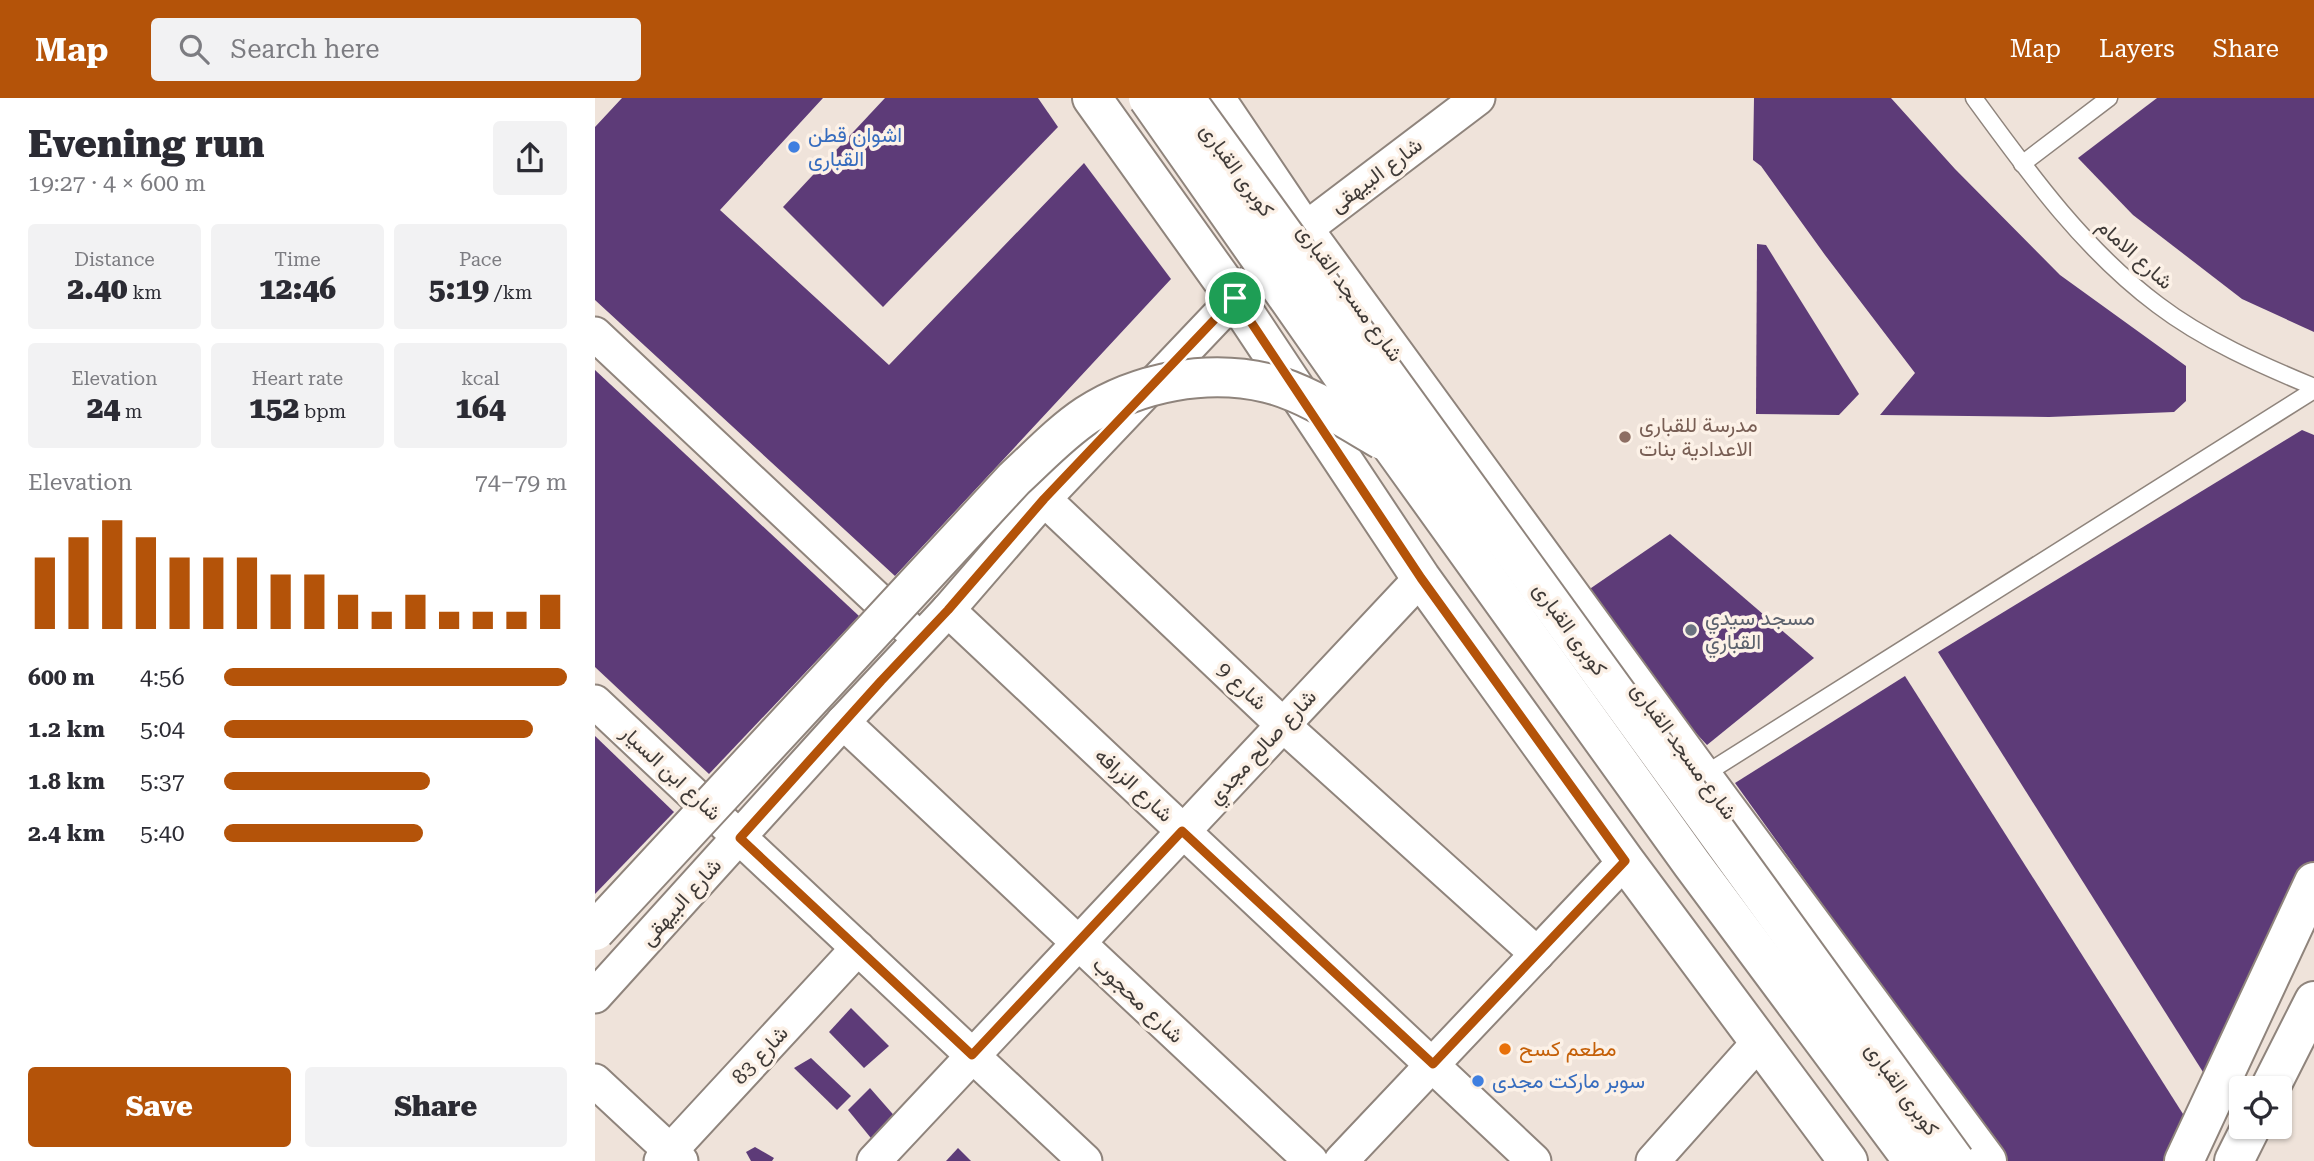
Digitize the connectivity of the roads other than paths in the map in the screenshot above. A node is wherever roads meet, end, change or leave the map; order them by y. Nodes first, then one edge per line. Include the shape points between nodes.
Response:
1 (1092, 98) edge
2 (1148, 98) edge
3 (1185, 98) edge
4 (1215, 98) edge
5 (1478, 98) edge
6 (1973, 98) edge
7 (2109, 98) edge
8 (2022, 163) junction
9 (1304, 230) junction
10 (1235, 298) junction
11 (595, 334) edge
12 (2314, 388) edge
13 (1391, 445) junction
14 (1044, 499) junction
15 (1421, 578) junction
16 (948, 610) junction
17 (919, 639) junction
18 (595, 702) edge
19 (843, 722) junction
20 (1283, 725) junction
21 (1702, 776) junction
22 (1182, 831) junction
23 (740, 838) junction
24 (1625, 861) junction
25 (2314, 882) edge
26 (595, 932) edge
27 (1077, 943) junction
28 (858, 948) junction
29 (1537, 954) junction
30 (595, 996) edge
31 (2314, 1001) edge
32 (1759, 1042) junction
33 (972, 1055) junction
34 (1433, 1064) junction
35 (2276, 1076) edge
36 (595, 1081) edge
37 (2245, 1139) edge
38 (671, 1158) edge
39 (874, 1161) edge
40 (1085, 1161) edge
41 (1311, 1161) edge
42 (1341, 1161) edge
43 (1534, 1161) edge
44 (1653, 1161) edge
45 (1848, 1161) edge
46 (1913, 1161) edge
47 (1955, 1161) edge
48 (1987, 1161) edge
49 (2184, 1161) edge
50 (2234, 1161) edge

1 - 10 main road
2 - 13 main road, كوبرى القبارى, bridge
3 - 47 main road, كوبرى القبارى, bridge
4 - 9 main road, شارع مسجد القبارى
5 - 9 street, شارع البيهقى
6 - 8 lane, شارع الامام
7 - 8 lane
8 - 12 lane, شارع الامام via 2101,256 2159,306 2219,343
9 - 10 street, شارع البيهقى
9 - 21 main road, شارع مسجد القبارى
10 - 14 street, شارع البيهقى
10 - 15 main road
11 - 17 street
12 - 21 lane
13 - 26 main road, bridge via 1328,409 1268,383 1221,377 1174,381 1129,394 1087,416 1014,479
13 - 46 main road, كوبرى القبارى, bridge via 1692,864
14 - 16 street, شارع البيهقى
14 - 20 street, شارع 9
15 - 20 street, شارع صالح مجدي
15 - 24 main road
16 - 17 street, شارع البيهقى
16 - 22 street, شارع الزرافه
17 - 19 street, شارع البيهقى
18 - 23 street, شارع ابن السيار
19 - 23 street, شارع البيهقى
19 - 27 street, شارع محجوب
20 - 22 street, شارع صالح مجدي
20 - 29 street, شارع 9
21 - 48 main road, شارع مسجد القبارى
22 - 27 street, شارع صالح مجدي
22 - 34 street, شارع الزرافه
23 - 28 street, شارع ابن السيار
23 - 30 street, شارع البيهقى
24 - 29 street
24 - 32 main road
25 - 49 main road
27 - 33 street, شارع صالح مجدي
27 - 41 street, شارع محجوب
28 - 33 street, شارع ابن السيار
28 - 38 street, شارع 83
29 - 34 street
31 - 35 main road
32 - 44 street
32 - 45 main road
33 - 39 street, شارع صالح مجدي
33 - 40 street, شارع ابن السيار
34 - 42 street
34 - 43 street, شارع الزرافه
36 - 38 street
37 - 50 main road

